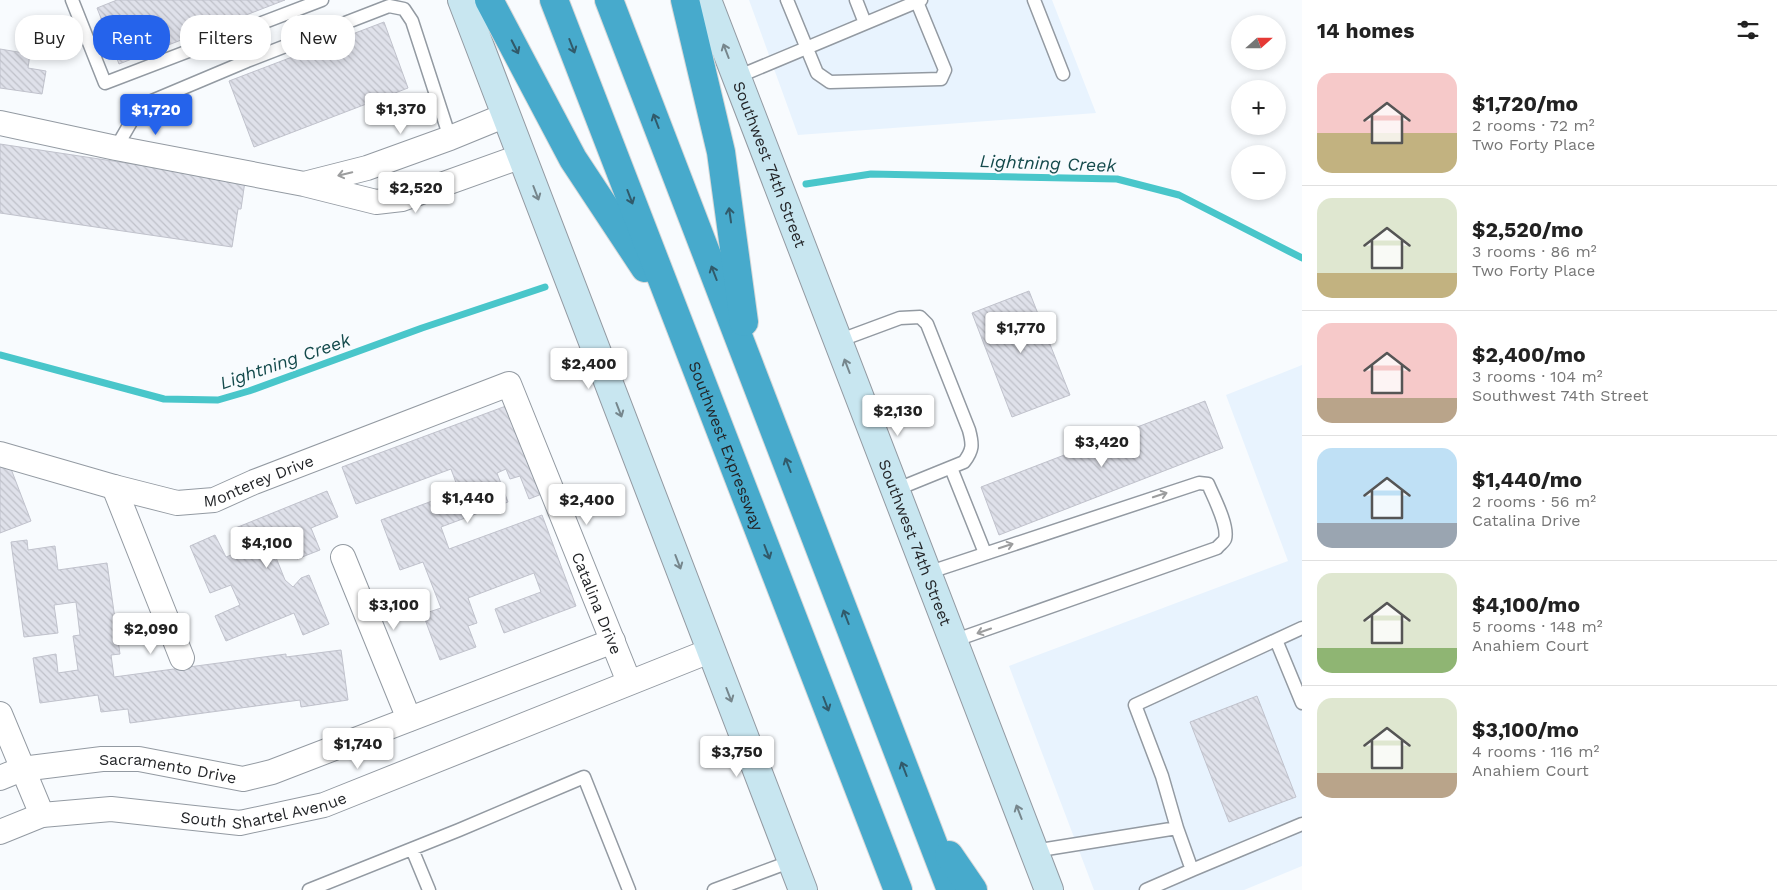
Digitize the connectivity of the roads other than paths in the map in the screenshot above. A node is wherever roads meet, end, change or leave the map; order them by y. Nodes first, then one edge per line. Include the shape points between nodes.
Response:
1 (72, 0) edge
2 (322, 0) edge
3 (462, 0) edge
4 (489, 0) edge
5 (554, 0) edge
6 (610, 0) edge
7 (685, 0) edge
8 (707, 0) edge
9 (787, 0) edge
10 (856, 0) edge
11 (1034, 0) edge
12 (919, 1) edge
13 (865, 23) junction
14 (807, 48) junction
15 (1063, 74) dead end
16 (736, 77) junction
17 (506, 115) junction
18 (0, 123) edge
19 (450, 138) junction
20 (116, 148) junction
21 (522, 156) junction
22 (304, 184) junction
23 (674, 311) junction
24 (838, 341) junction
25 (751, 368) junction
26 (509, 384) joint
27 (0, 454) edge
28 (951, 468) junction
29 (114, 487) junction
30 (895, 490) junction
31 (985, 554) junction
32 (343, 557) dead end
33 (927, 573) junction
34 (1302, 628) edge
35 (1276, 640) junction
36 (613, 641) junction
37 (953, 641) junction
38 (712, 650) junction
39 (182, 658) dead end
40 (630, 682) junction
41 (1302, 703) edge
42 (0, 714) edge
43 (409, 719) junction
44 (22, 770) junction
45 (0, 778) edge
46 (922, 814) junction
47 (42, 816) junction
48 (1302, 824) edge
49 (1177, 828) junction
50 (0, 832) edge
51 (878, 840) junction
52 (412, 849) junction
53 (1034, 851) junction
54 (792, 861) junction
55 (1192, 870) junction
56 (309, 890) edge
57 (429, 890) edge
58 (629, 890) edge
59 (716, 890) edge
60 (803, 890) edge
61 (889, 890) edge
62 (898, 890) edge
63 (951, 890) edge
64 (972, 890) edge
65 (1049, 890) edge
66 (1146, 890) edge

1 - 2 lane via 105,83
3 - 17 main road
4 -> 23 highway via 573,159
5 -> 23 highway, Southwest Expressway
25 -> 6 highway
25 -> 7 highway via 721,152
16 -> 8 main road, Southwest 74th Street
9 - 14 lane
10 - 13 lane
11 - 15 lane
12 - 13 lane
12 - 14 lane via 945,70 941,79 830,82 817,73
13 - 14 lane
14 - 16 lane
16 - 24 main road, Southwest 74th Street
17 - 19 street
17 - 21 main road
18 - 20 street
19 - 20 lane via 412,21 404,9 389,6 152,101 135,115
19 -> 22 street via 368,168
20 - 22 street
21 - 22 street via 402,199 376,202
21 -> 38 main road
23 -> 51 highway, Southwest Expressway
24 - 28 lane via 900,318 920,317 927,324 973,443 964,462
30 -> 24 main road, Southwest 74th Street
46 -> 25 highway
26 - 29 street, Monterey Drive via 214,500 177,503
26 - 36 street, Catalina Drive
27 - 29 street, Monterey Drive
28 - 30 lane
28 - 31 lane
29 - 39 street
30 - 33 main road, Southwest 74th Street
31 - 33 lane
31 -> 37 lane via 1198,483 1208,484 1225,527 1225,539 1217,548
32 - 43 street
33 - 37 main road, Southwest 74th Street
34 - 35 lane
35 - 41 lane
35 - 49 lane via 1135,705 1162,776
36 - 40 street, Catalina Drive
36 - 43 street, Sacramento Drive
53 -> 37 main road, Southwest 74th Street
38 - 40 street, South Shartel Avenue
38 -> 54 main road
40 - 47 street, South Shartel Avenue via 324,805 285,814 240,823 111,809
42 - 44 street
43 - 44 street, Sacramento Drive via 272,772 242,779 139,759 102,759
44 - 45 street, Sacramento Drive
44 - 47 street
46 - 63 highway
46 - 64 highway
47 - 50 street, South Shartel Avenue
48 - 55 lane
49 - 53 lane
49 - 55 lane
51 - 61 highway
51 - 62 highway, Southwest Expressway
52 - 56 lane
52 - 57 lane
52 - 58 lane via 584,777
53 - 65 main road, Southwest 74th Street
54 - 59 lane
54 - 60 main road
55 - 66 lane

